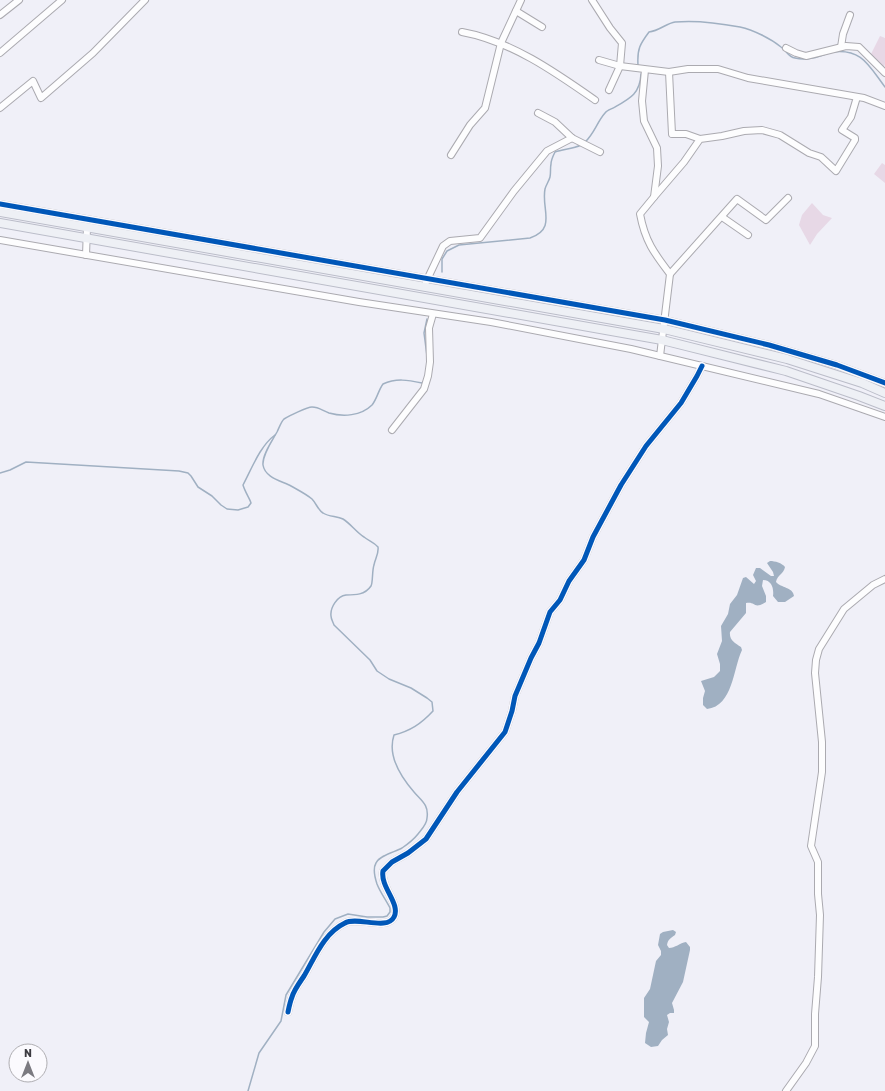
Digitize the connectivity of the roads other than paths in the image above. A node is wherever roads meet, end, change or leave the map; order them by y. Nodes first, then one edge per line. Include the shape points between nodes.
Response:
1 (19, 0) edge
2 (62, 0) edge
3 (146, 0) edge
4 (521, 0) edge
5 (592, 0) edge
6 (516, 11) junction
7 (0, 15) edge
8 (850, 15) dead end
9 (542, 27) dead end
10 (462, 32) dead end
11 (501, 43) junction
12 (841, 47) junction
13 (786, 48) dead end
14 (0, 53) edge
15 (599, 60) dead end
16 (620, 66) junction
17 (645, 70) junction
18 (669, 72) junction
19 (885, 73) edge
20 (609, 90) dead end
21 (857, 98) junction
22 (595, 100) dead end
23 (885, 106) edge
24 (0, 108) edge
25 (538, 113) dead end
26 (572, 138) junction
27 (700, 138) junction
28 (600, 152) dead end
29 (451, 155) dead end
30 (654, 197) junction
31 (788, 198) dead end
32 (0, 204) edge
33 (0, 212) edge
34 (722, 217) junction
35 (0, 223) edge
36 (88, 228) junction
37 (748, 235) dead end
38 (87, 239) junction
39 (0, 240) edge
40 (86, 255) junction
41 (670, 274) junction
42 (370, 277) junction
43 (426, 283) junction
44 (367, 288) junction
45 (433, 314) junction
46 (665, 320) junction
47 (664, 329) junction
48 (662, 340) junction
49 (660, 356) junction
50 (702, 366) junction
51 (885, 383) edge
52 (885, 393) edge
53 (885, 406) edge
54 (885, 417) edge
55 (392, 430) dead end
56 (885, 579) edge
57 (288, 1012) dead end
58 (786, 1091) edge

1 - 7 street
2 - 14 street
3 - 24 street via 93,53 41,98 33,81
4 - 6 street
5 - 16 street via 622,43
6 - 9 street
6 - 11 street
8 - 12 street
10 - 11 street
11 - 22 street via 554,72
11 - 29 street via 485,108 470,125
12 - 13 street via 806,56
12 - 19 street via 859,47
15 - 16 street
16 - 17 street
16 - 20 street
17 - 18 street
17 - 30 street via 642,101 644,121 657,148 658,166
18 - 21 street via 718,69 748,78
18 - 27 street via 672,134
21 - 23 street
21 - 27 street via 851,116 842,130 855,140 836,171 821,157 809,153 780,135 762,130
25 - 26 street via 555,122
26 - 28 street
26 - 43 street via 547,151 480,238 450,241 443,246
27 - 30 street via 684,162
30 - 41 street via 640,214 643,230 648,244
31 - 34 street via 766,220 737,199
32 - 43 street
33 - 36 main road
34 - 37 street
34 - 41 street
35 - 38 main road
36 - 38 street
36 - 42 main road
38 - 40 street
38 - 44 main road
39 - 40 street
40 - 45 street
41 - 46 street
42 - 43 main road
42 - 44 main road
43 - 46 street
43 - 47 main road
44 - 48 main road
45 - 49 street via 491,322
45 - 55 street via 428,328 430,362 424,389
46 - 47 street
46 - 51 street via 776,347 837,365
47 - 48 street
47 - 52 main road via 787,359
48 - 49 street
48 - 53 main road via 786,371
49 - 50 street
50 - 54 street via 819,394
50 - 57 street via 681,403 646,446 621,485 593,537 584,560 550,612 539,644 515,696 506,732 456,792 426,839 383,871 383,879 396,910 395,916 389,922 380,923 349,921 333,931 318,951 292,996
56 - 58 street via 873,585 844,609 819,649 816,660 815,680 822,742 822,772 811,846 818,862 820,915 815,1046

